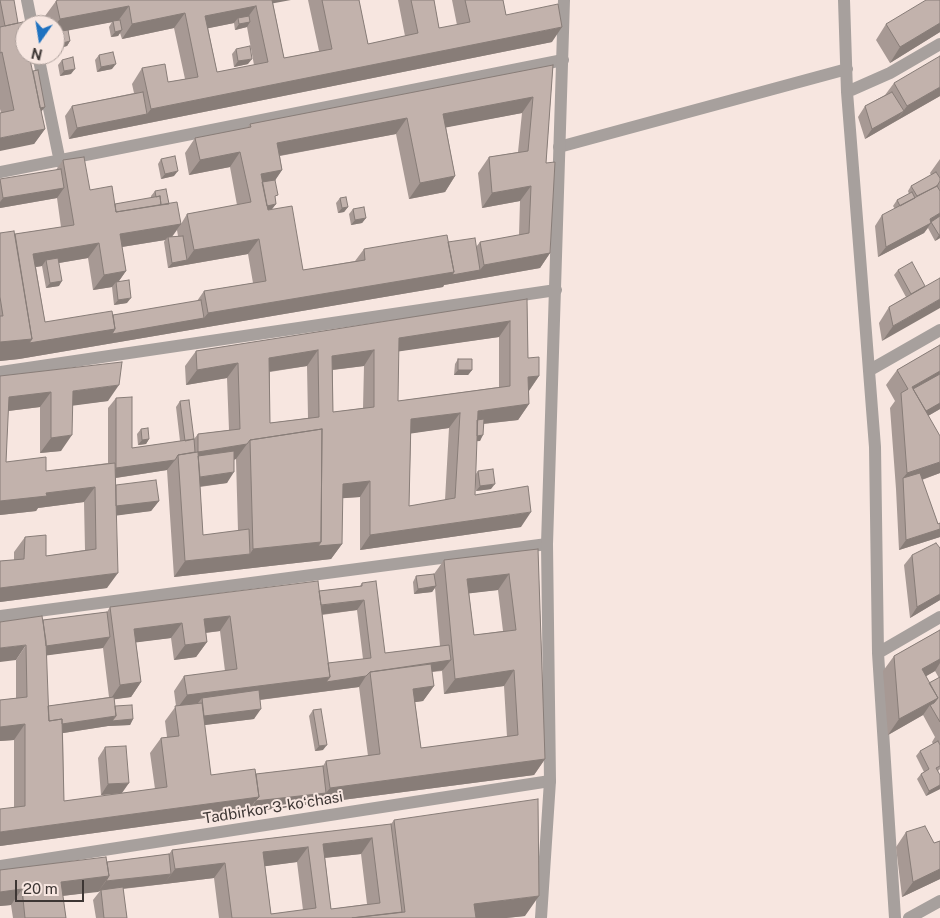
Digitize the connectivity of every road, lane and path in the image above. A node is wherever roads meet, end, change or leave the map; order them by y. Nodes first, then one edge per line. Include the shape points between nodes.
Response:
1 (27, 0) edge
2 (564, 0) edge
3 (844, 0) edge
4 (30, 15) edge
5 (940, 44) edge
6 (563, 60) junction
7 (40, 65) edge
8 (847, 69) junction
9 (847, 92) junction
10 (559, 147) junction
11 (60, 162) junction
12 (0, 172) edge
13 (556, 290) junction
14 (940, 330) edge
15 (870, 370) junction
16 (0, 372) edge
17 (547, 544) junction
18 (0, 616) edge
19 (940, 617) edge
20 (878, 653) junction
21 (550, 781) junction
22 (0, 866) edge
23 (940, 901) edge
24 (541, 918) edge
25 (894, 918) edge
26 (909, 918) edge

1 - 4 street
2 - 6 street
3 - 8 street
5 - 9 street via 890,73
6 - 10 street
6 - 11 street
7 - 11 street
8 - 9 street
8 - 10 street
9 - 15 street
10 - 13 street
11 - 12 street
13 - 16 street
13 - 17 street
14 - 15 street
15 - 20 street via 875,447
17 - 18 street
17 - 21 street
19 - 20 street
20 - 25 street
21 - 22 street, Tadbirkor 3-koʻchasi
21 - 24 street
23 - 26 street

